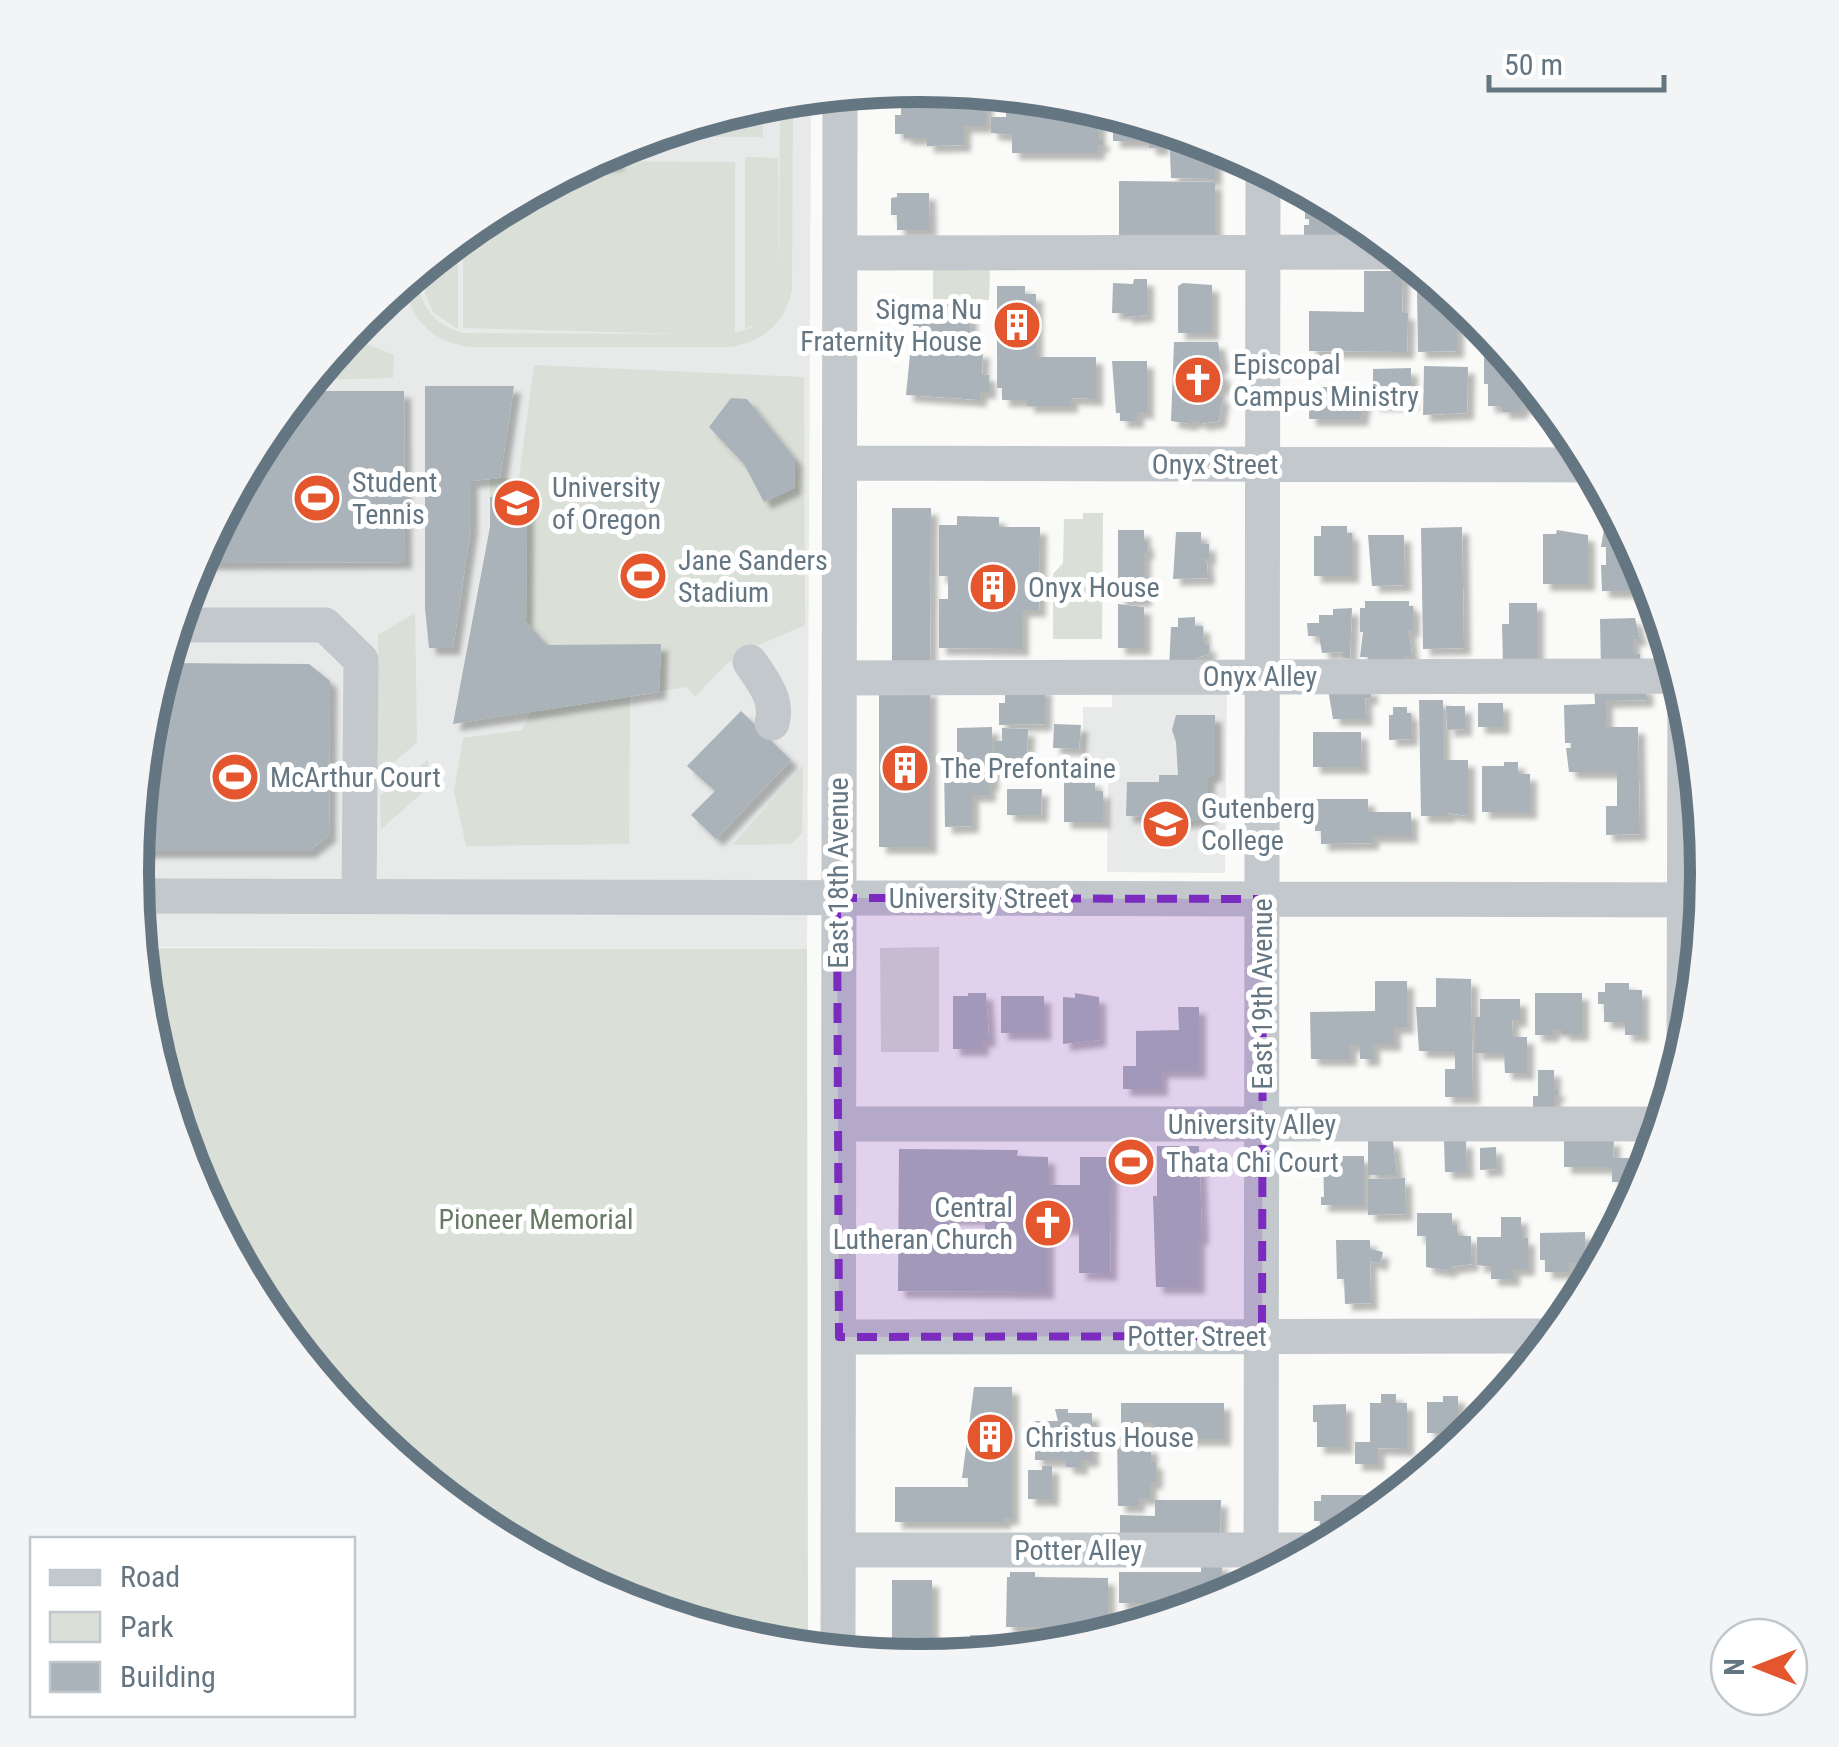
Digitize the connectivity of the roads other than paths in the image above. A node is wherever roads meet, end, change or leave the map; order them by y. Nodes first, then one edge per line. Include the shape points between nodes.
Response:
1 (840, 107) edge
2 (1263, 183) edge
3 (1264, 252) junction
4 (1375, 252) edge
5 (840, 253) junction
6 (840, 463) junction
7 (1264, 464) junction
8 (1573, 465) edge
9 (190, 624) edge
10 (750, 662) dead end
11 (1263, 676) junction
12 (1664, 676) edge
13 (839, 678) junction
14 (772, 723) dead end
15 (149, 896) edge
16 (359, 897) junction
17 (838, 898) junction
18 (1262, 899) junction
19 (1689, 900) edge
20 (840, 1124) junction
21 (1262, 1124) junction
22 (1649, 1124) edge
23 (838, 1336) junction
24 (1262, 1336) junction
25 (1536, 1336) edge
26 (838, 1550) junction
27 (1261, 1565) edge
28 (838, 1640) edge

1 - 5 street, East 18th Avenue
2 - 3 street, East 19th Avenue
3 - 4 street
3 - 5 street
3 - 7 street, East 19th Avenue
5 - 6 street, East 18th Avenue
6 - 7 street, Onyx Street
6 - 13 street, East 18th Avenue
7 - 8 street, Onyx Street
7 - 11 street, East 19th Avenue
9 - 16 street via 324,624 360,660
10 - 14 street via 772,701
11 - 12 street, Onyx Alley
11 - 13 street, Onyx Alley
11 - 18 street, East 19th Avenue
13 - 17 street, East 18th Avenue
15 - 16 street, University Street
16 - 17 street, University Street
17 - 18 street, University Street
17 - 20 street, East 18th Avenue
18 - 19 street, University Street
18 - 21 street, East 19th Avenue
20 - 21 street, University Alley
20 - 23 street, East 18th Avenue
21 - 22 street, University Alley
21 - 24 street, East 19th Avenue
23 - 24 street, Potter Street
23 - 26 street, East 18th Avenue
24 - 25 street, Potter Street
24 - 27 street, East 19th Avenue
26 - 27 street, Potter Alley
26 - 28 street, East 18th Avenue

